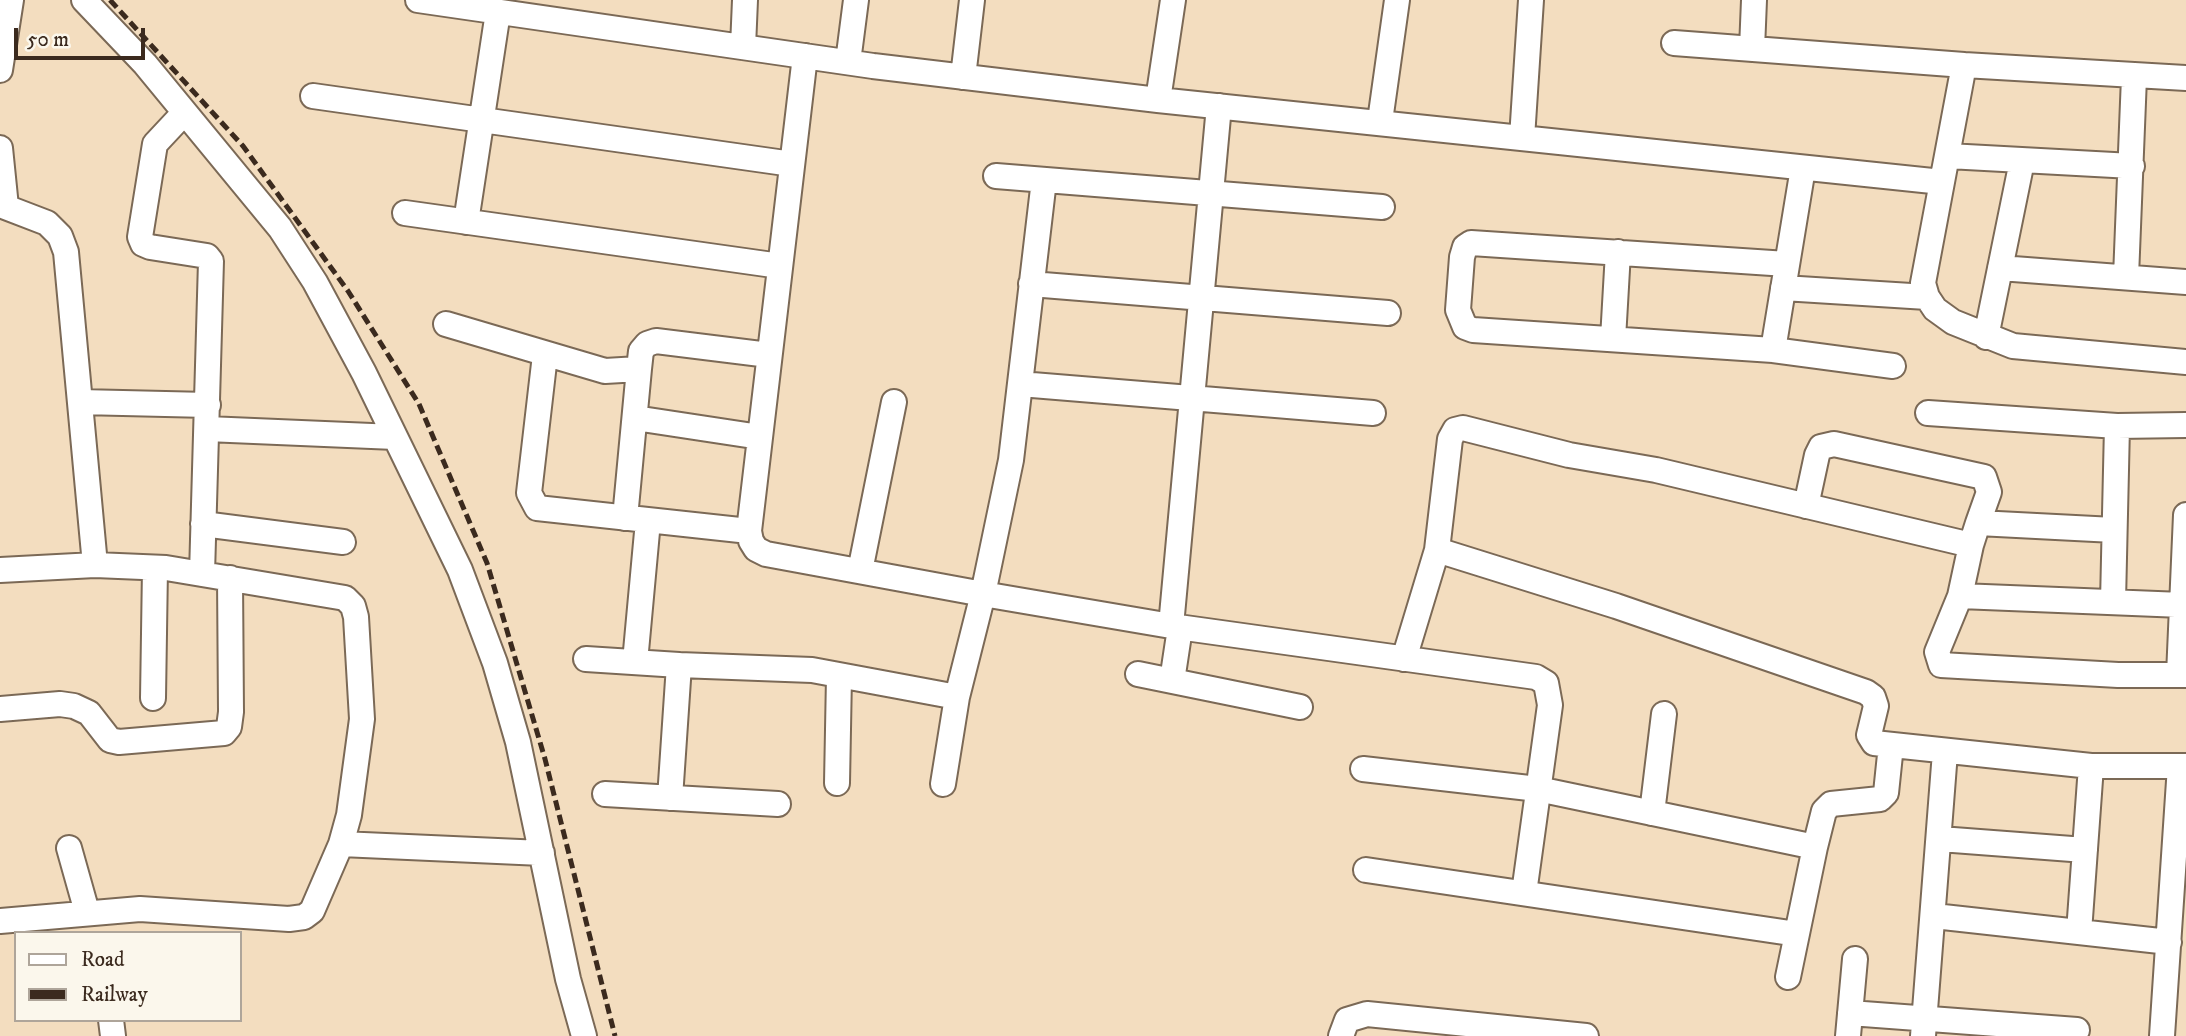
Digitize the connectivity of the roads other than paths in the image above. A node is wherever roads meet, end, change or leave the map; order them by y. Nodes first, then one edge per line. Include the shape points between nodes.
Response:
1 (11, 0) edge
2 (84, 0) edge
3 (418, 0) edge
4 (745, 0) edge
5 (856, 0) edge
6 (972, 0) edge
7 (1173, 0) edge
8 (1397, 0) edge
9 (1531, 0) edge
10 (1754, 0) edge
11 (455, 3) edge
12 (554, 10) edge
13 (498, 12) junction
14 (1674, 43) dead end
15 (743, 47) junction
16 (1752, 49) junction
17 (804, 56) junction
18 (848, 62) junction
19 (1964, 65) junction
20 (0, 70) edge
21 (963, 77) junction
22 (2134, 77) junction
23 (2186, 78) edge
24 (313, 96) dead end
25 (1158, 100) junction
26 (1219, 106) junction
27 (184, 113) junction
28 (481, 120) junction
29 (1380, 121) junction
30 (1522, 138) junction
31 (0, 148) edge
32 (1948, 156) junction
33 (2022, 161) junction
34 (792, 164) junction
35 (2132, 166) junction
36 (1803, 168) junction
37 (996, 176) dead end
38 (1044, 180) junction
39 (1942, 182) junction
40 (1211, 193) junction
41 (3, 206) edge
42 (1382, 207) dead end
43 (405, 213) dead end
44 (466, 222) junction
45 (1618, 252) junction
46 (780, 266) junction
47 (2000, 268) junction
48 (1785, 276) junction
49 (2126, 277) junction
50 (2186, 282) edge
51 (1031, 284) junction
52 (1927, 297) junction
53 (1201, 298) junction
54 (1388, 313) dead end
55 (446, 324) dead end
56 (1986, 338) junction
57 (1613, 339) junction
58 (1773, 350) junction
59 (545, 355) junction
60 (769, 355) junction
61 (2186, 362) edge
62 (1893, 366) dead end
63 (639, 369) junction
64 (1020, 384) junction
65 (1192, 398) junction
66 (80, 401) junction
67 (894, 402) dead end
68 (1373, 413) dead end
69 (1928, 413) dead end
70 (207, 417) junction
71 (635, 418) junction
72 (2186, 425) edge
73 (2117, 426) junction
74 (760, 437) junction
75 (395, 438) junction
76 (1806, 506) junction
77 (2186, 515) edge
78 (636, 520) junction
79 (203, 524) junction
80 (2114, 530) junction
81 (749, 531) junction
82 (1975, 534) junction
83 (343, 542) dead end
84 (1437, 550) junction
85 (95, 565) junction
86 (155, 568) junction
87 (0, 570) edge
88 (860, 571) junction
89 (202, 574) junction
90 (230, 578) junction
91 (983, 594) junction
92 (1960, 596) junction
93 (2113, 602) junction
94 (2182, 605) junction
95 (1175, 627) junction
96 (586, 659) dead end
97 (1404, 659) junction
98 (635, 662) junction
99 (679, 665) junction
100 (1138, 674) dead end
101 (2183, 675) edge
102 (839, 676) junction
103 (1172, 681) junction
104 (957, 697) junction
105 (153, 698) dead end
106 (1300, 707) dead end
107 (0, 709) edge
108 (1664, 714) dead end
109 (1891, 745) junction
110 (1945, 752) junction
111 (2091, 766) junction
112 (2183, 766) edge
113 (1363, 769) dead end
114 (837, 783) dead end
115 (943, 783) dead end
116 (1538, 789) junction
117 (606, 794) dead end
118 (670, 798) junction
119 (778, 804) dead end
120 (1652, 813) junction
121 (1940, 839) junction
122 (341, 844) junction
123 (1815, 847) junction
124 (69, 848) dead end
125 (2085, 850) junction
126 (542, 853) junction
127 (1366, 870) dead end
128 (1524, 893) junction
129 (1934, 916) junction
130 (96, 919) edge
131 (0, 921) edge
132 (2175, 927) edge
133 (2079, 932) junction
134 (1797, 934) junction
135 (1855, 959) dead end
136 (1788, 977) dead end
137 (1849, 1025) edge
138 (1924, 1027) edge
139 (2077, 1030) dead end
140 (584, 1036) edge
141 (1341, 1036) edge
142 (1586, 1036) edge
143 (2162, 1036) edge

1 - 20 street
2 - 27 street
3 - 11 street
4 - 15 street
5 - 18 street
6 - 21 street
7 - 25 street
8 - 29 street
9 - 30 street
10 - 16 street
11 - 13 street
12 - 13 street
12 - 15 street
13 - 28 street
14 - 16 street
15 - 17 street
16 - 19 street
17 - 18 street
17 - 34 street
18 - 21 street
19 - 22 street
19 - 32 street
21 - 25 street
22 - 23 street
22 - 35 street
24 - 28 street
25 - 26 street
26 - 29 street
26 - 40 street
27 - 70 street via 156,144 140,237 150,247 206,256 211,261
27 - 75 street via 280,228 315,282
28 - 34 street
28 - 44 street
29 - 30 street
30 - 36 street
31 - 41 street
32 - 33 street
32 - 39 street
33 - 35 street
33 - 47 street
34 - 46 street
35 - 49 street
36 - 39 street
36 - 48 street
37 - 38 street
38 - 40 street
38 - 51 street
39 - 52 street via 1924,268
40 - 42 street
40 - 53 street
41 - 66 street via 47,223 60,236 66,253
43 - 44 street
44 - 46 street
45 - 48 street
45 - 57 street
45 - 57 street via 1471,243 1462,257 1458,310 1465,327 1473,330
46 - 60 street
47 - 49 street
47 - 56 street
48 - 52 street
48 - 58 street
49 - 50 street
51 - 53 street
51 - 64 street
52 - 56 street via 1953,322
53 - 54 street
53 - 65 street
55 - 59 street
56 - 61 street via 2013,346
57 - 58 street
58 - 62 street
59 - 63 street via 605,371
59 - 78 street via 531,502 545,511
60 - 63 street via 656,341 641,351
60 - 74 street
63 - 71 street
64 - 65 street
64 - 91 street via 1011,460
65 - 68 street
65 - 95 street
66 - 70 street
66 - 85 street
67 - 88 street
69 - 73 street
70 - 75 street
70 - 79 street
71 - 74 street
71 - 78 street
72 - 73 street
73 - 80 street
74 - 81 street
75 - 126 street via 460,570 495,663 518,741
76 - 82 street
76 - 82 street via 1817,455 1821,447 1833,444 1984,477 1989,492
76 - 84 street via 1463,428 1455,430 1450,439
77 - 94 street
78 - 81 street
78 - 98 street
79 - 83 street
79 - 89 street
80 - 82 street
80 - 93 street
81 - 88 street via 751,541 766,554
82 - 92 street
84 - 97 street
84 - 109 street via 1866,692 1876,706 1869,735 1874,743
85 - 86 street
85 - 87 street
86 - 89 street
86 - 105 street
88 - 91 street
89 - 90 street
90 - 107 street via 231,712 224,733 119,742 110,740 89,713 74,706
90 - 122 street via 336,595 354,606 362,719
91 - 95 street
91 - 104 street
92 - 93 street
92 - 101 street via 1937,652 1941,665
93 - 94 street
94 - 101 street
95 - 97 street
95 - 103 street
96 - 98 street
97 - 116 street via 1536,677 1546,683 1550,705
98 - 99 street
99 - 102 street via 785,668
99 - 118 street
100 - 103 street
102 - 104 street
102 - 114 street
103 - 106 street
104 - 115 street
108 - 120 street
109 - 110 street
109 - 123 street via 1886,793 1880,799 1830,804
110 - 111 street
110 - 121 street
111 - 112 street
111 - 125 street
112 - 132 street
113 - 116 street
116 - 120 street
116 - 128 street
117 - 118 street
118 - 119 street
120 - 123 street
121 - 125 street
121 - 129 street
122 - 126 street
122 - 130 street via 312,911 304,917 148,909
123 - 134 street
124 - 130 street
125 - 133 street
126 - 140 street
127 - 128 street
128 - 134 street
129 - 133 street
129 - 138 street
130 - 131 street
132 - 133 street
132 - 143 street
134 - 136 street
135 - 137 street
137 - 138 street
138 - 139 street
141 - 142 street via 1347,1020 1367,1014

